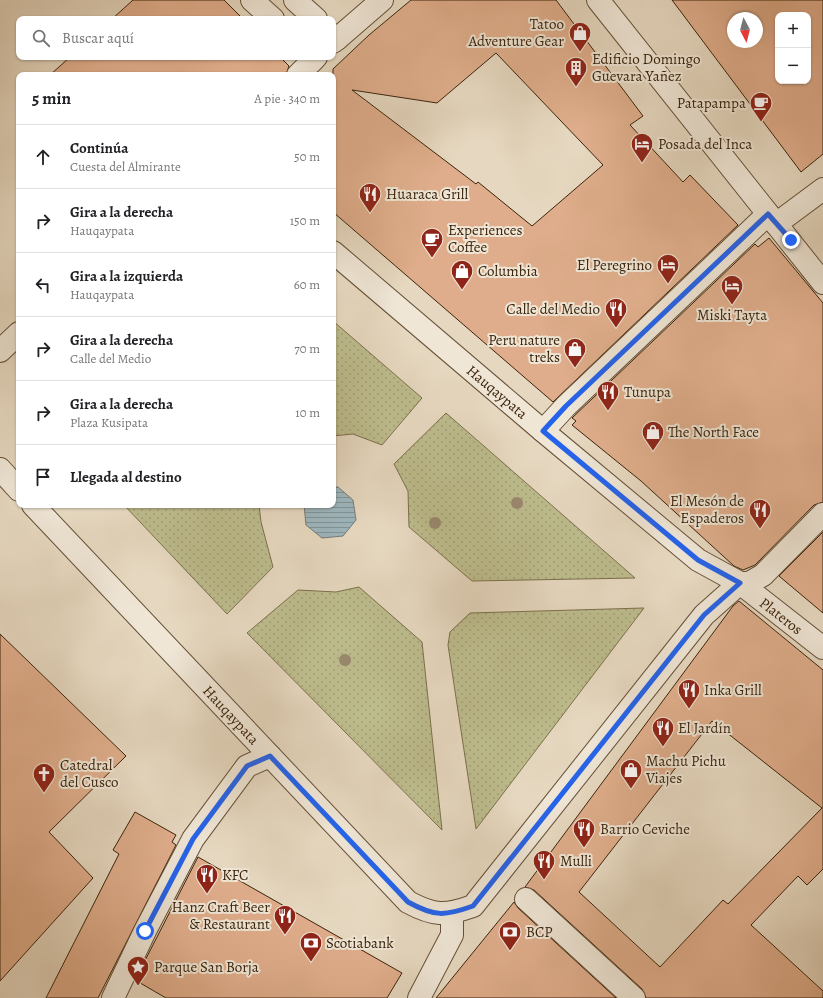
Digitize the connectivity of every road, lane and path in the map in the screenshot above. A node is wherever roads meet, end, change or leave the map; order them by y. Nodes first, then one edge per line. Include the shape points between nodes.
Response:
1 (252, 0) edge
2 (295, 0) edge
3 (382, 0) edge
4 (598, 0) edge
5 (270, 16) edge
6 (313, 16) edge
7 (336, 37) edge
8 (312, 60) edge
9 (301, 72) edge
10 (823, 189) edge
11 (772, 219) junction
12 (336, 255) edge
13 (823, 283) edge
14 (16, 336) edge
15 (0, 351) edge
16 (543, 431) junction
17 (0, 469) edge
18 (16, 487) edge
19 (36, 508) edge
20 (823, 514) edge
21 (740, 583) junction
22 (823, 648) edge
23 (270, 756) junction
24 (526, 899) dead end
25 (452, 914) junction
26 (113, 998) edge
27 (419, 998) edge
28 (634, 998) edge

1 - 5 street
2 - 6 street
3 - 7 street
4 - 11 street
8 - 9 street
10 - 11 street
11 - 13 street
11 - 16 street via 566,406
12 - 16 street, Hauqaypata
14 - 15 street
16 - 21 street, Hauqaypata via 698,560
17 - 18 street
19 - 23 street, Hauqaypata
20 - 21 street via 763,575 749,583
21 - 22 street, Plateros
21 - 25 street, Hauqaypata via 704,615 473,906
23 - 25 street, Hauqaypata via 408,902 426,912
23 - 26 street via 247,766 193,839
24 - 28 street
25 - 27 street via 452,935

